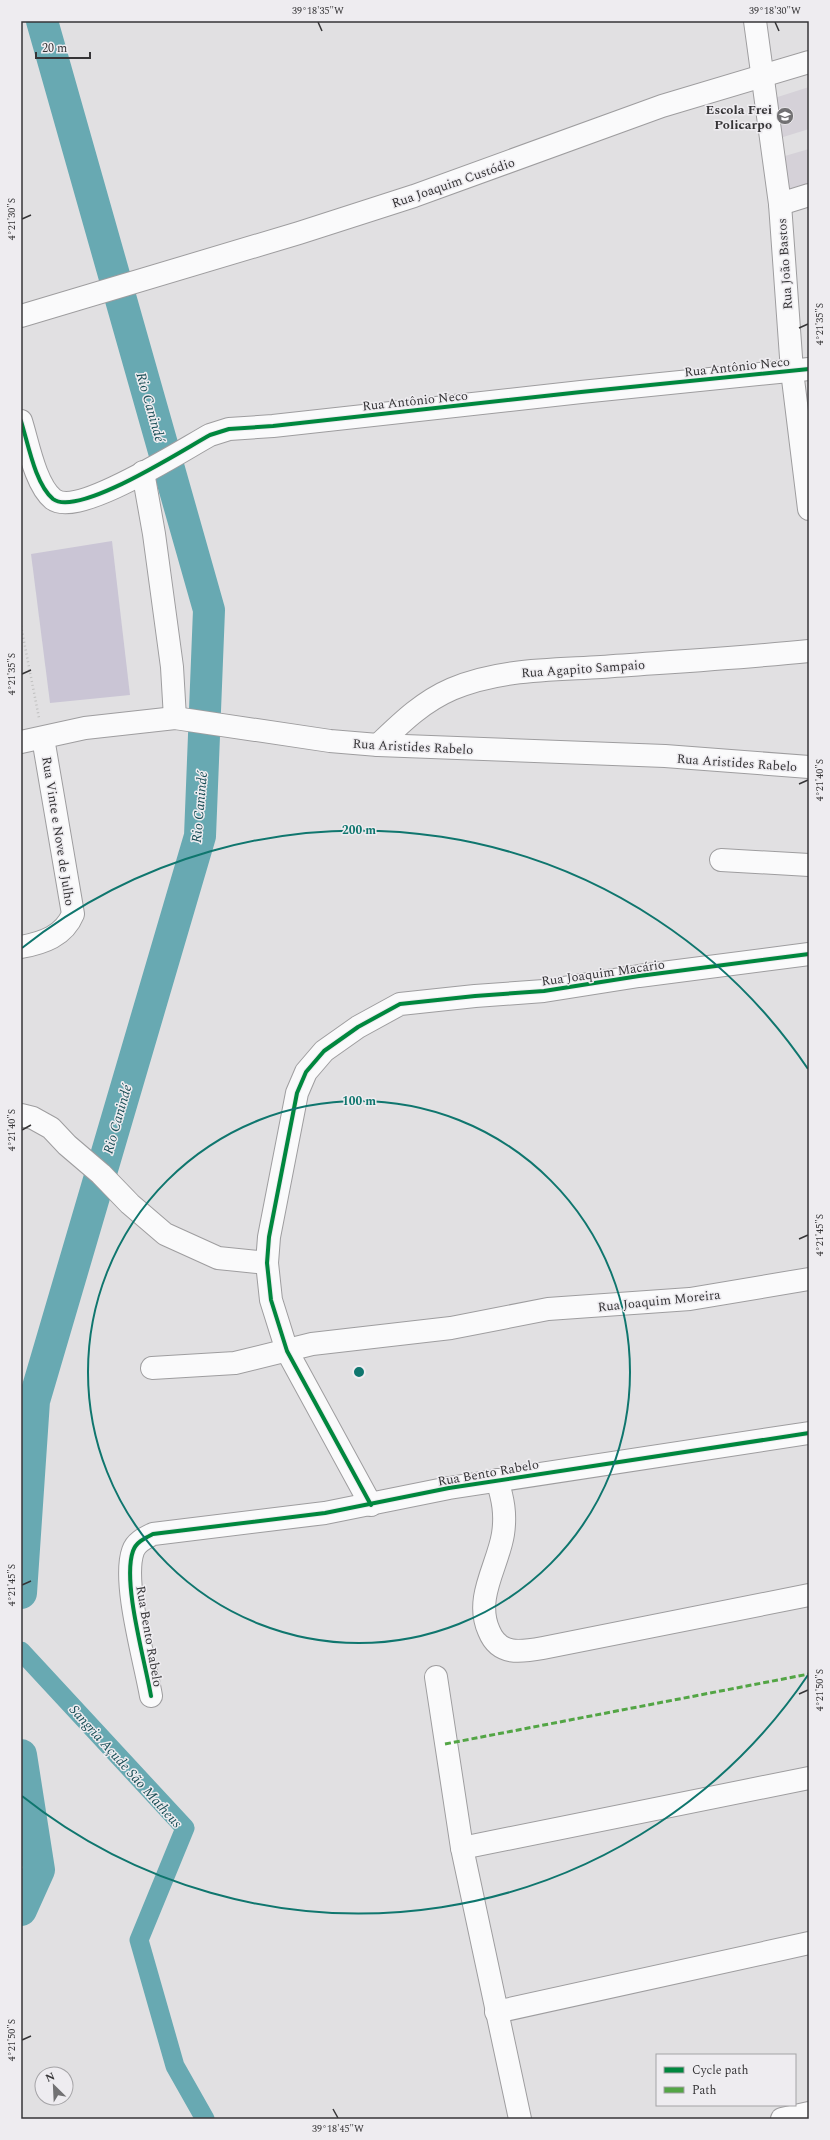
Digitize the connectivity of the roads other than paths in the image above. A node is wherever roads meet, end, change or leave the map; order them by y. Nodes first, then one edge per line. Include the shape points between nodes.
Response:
1 (755, 21) edge
2 (809, 62) edge
3 (762, 75) junction
4 (809, 195) edge
5 (780, 204) junction
6 (21, 316) edge
7 (800, 370) edge
8 (21, 421) edge
9 (148, 469) junction
10 (809, 508) edge
11 (809, 651) edge
12 (184, 719) junction
13 (43, 738) junction
14 (21, 742) edge
15 (378, 745) junction
16 (809, 768) edge
17 (721, 860) dead end
18 (809, 865) edge
19 (21, 947) edge
20 (809, 954) edge
21 (21, 1115) edge
22 (267, 1262) junction
23 (809, 1279) edge
24 (286, 1351) junction
25 (152, 1368) dead end
26 (809, 1433) edge
27 (497, 1480) junction
28 (371, 1505) junction
29 (809, 1595) edge
30 (436, 1677) dead end
31 (151, 1696) dead end
32 (809, 1778) edge
33 (462, 1848) junction
34 (809, 1943) edge
35 (496, 2012) junction
36 (809, 2113) edge
37 (520, 2119) edge
38 (782, 2119) edge

1 - 3 street, Rua João Bastos
2 - 3 street, Rua Joaquim Custódio
3 - 5 street, Rua João Bastos
3 - 6 street, Rua Joaquim Custódio via 662,106 414,196
4 - 5 street
5 - 7 street, Rua João Bastos
7 - 9 street, Rua Antônio Neco via 229,429 203,439
7 - 10 street, Rua João Bastos
8 - 9 street, Rua Antônio Neco via 44,489 55,500 71,503 95,496
9 - 12 street via 172,667
11 - 15 street, Rua Agapito Sampaio via 730,659 504,674 453,689 429,700
12 - 13 street, Rua Aristides Rabelo via 86,728
12 - 15 street, Rua Aristides Rabelo via 330,741
13 - 14 street, Rua Aristides Rabelo
13 - 19 street, Rua Vinte e Nove de Julho via 72,914 69,924 58,935
15 - 16 street, Rua Aristides Rabelo via 658,756
17 - 18 street
20 - 22 street, Rua Joaquim Macário via 544,991 400,1004 364,1023 330,1047 306,1072 297,1093 269,1237
21 - 22 street via 33,1118 51,1128 165,1234 218,1258
22 - 24 street via 271,1300
23 - 24 street, Rua Joaquim Moreira via 690,1299 548,1309 452,1328 312,1344
24 - 25 street, Rua Joaquim Moreira via 235,1363
24 - 28 street
26 - 27 street, Rua Bento Rabelo
27 - 28 street, Rua Bento Rabelo
27 - 29 street via 505,1511 504,1524 484,1609 492,1638 497,1645 506,1650 543,1648
28 - 31 street, Rua Bento Rabelo via 153,1534 140,1541 133,1550 129,1568 131,1594
30 - 33 street
32 - 33 street
33 - 35 street
34 - 35 street
35 - 37 street
36 - 38 street

